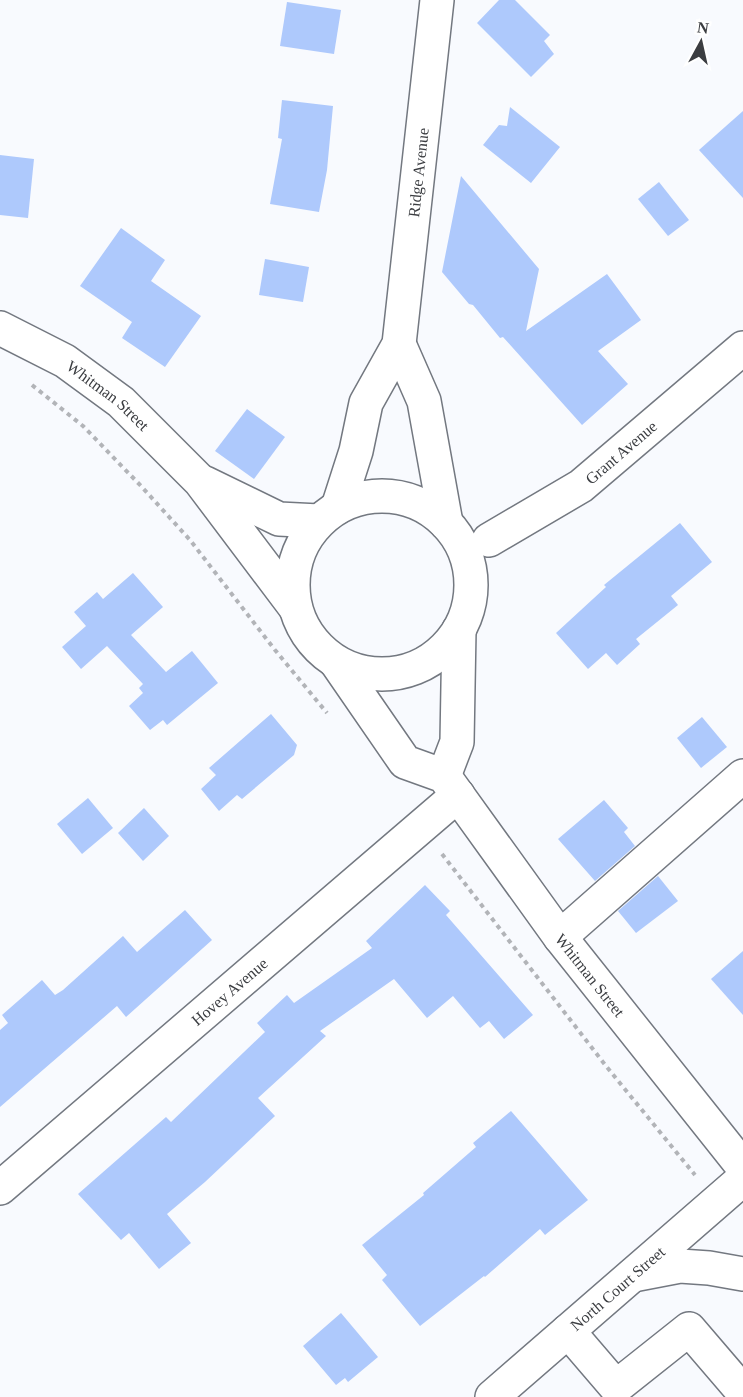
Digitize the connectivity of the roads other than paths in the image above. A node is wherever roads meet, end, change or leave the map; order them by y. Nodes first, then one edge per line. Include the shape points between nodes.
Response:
1 (437, 0) edge
2 (0, 328) edge
3 (399, 344) junction
4 (743, 348) edge
5 (200, 481) junction
6 (328, 514) junction
7 (446, 523) junction
8 (489, 540) dead end
9 (295, 607) junction
10 (459, 630) junction
11 (336, 662) junction
12 (743, 776) edge
13 (451, 786) junction
14 (560, 938) junction
15 (743, 1167) edge
16 (743, 1179) edge
17 (0, 1188) edge
18 (743, 1274) edge
19 (633, 1275) junction
20 (568, 1331) junction
21 (620, 1392) edge
22 (743, 1392) edge
23 (503, 1393) edge

1 - 3 main road, Ridge Avenue
2 - 5 main road, Whitman Street via 65,361 121,402
3 - 6 main road, Ridge Avenue via 366,403 356,452
3 - 7 main road, Ridge Avenue via 424,401
4 - 8 main road, Grant Avenue via 581,486
5 - 6 main road, Whitman Street via 279,519
5 - 9 main road, Whitman Street
6 - 7 main road via 359,498 383,495 427,508
6 - 9 main road via 304,540 296,561 292,584
7 - 10 main road via 460,541 471,586 468,609
9 - 11 main road via 310,638
10 - 11 main road via 426,663 404,671 358,671
10 - 13 main road via 457,742
11 - 13 main road via 405,762
12 - 14 main road
13 - 14 main road, Whitman Street
13 - 17 main road, Hovey Avenue
14 - 15 main road, Whitman Street
16 - 19 main road, North Court Street
18 - 19 main road via 680,1266
19 - 20 main road, North Court Street
20 - 21 main road
20 - 23 main road, North Court Street
21 - 22 main road via 688,1329

